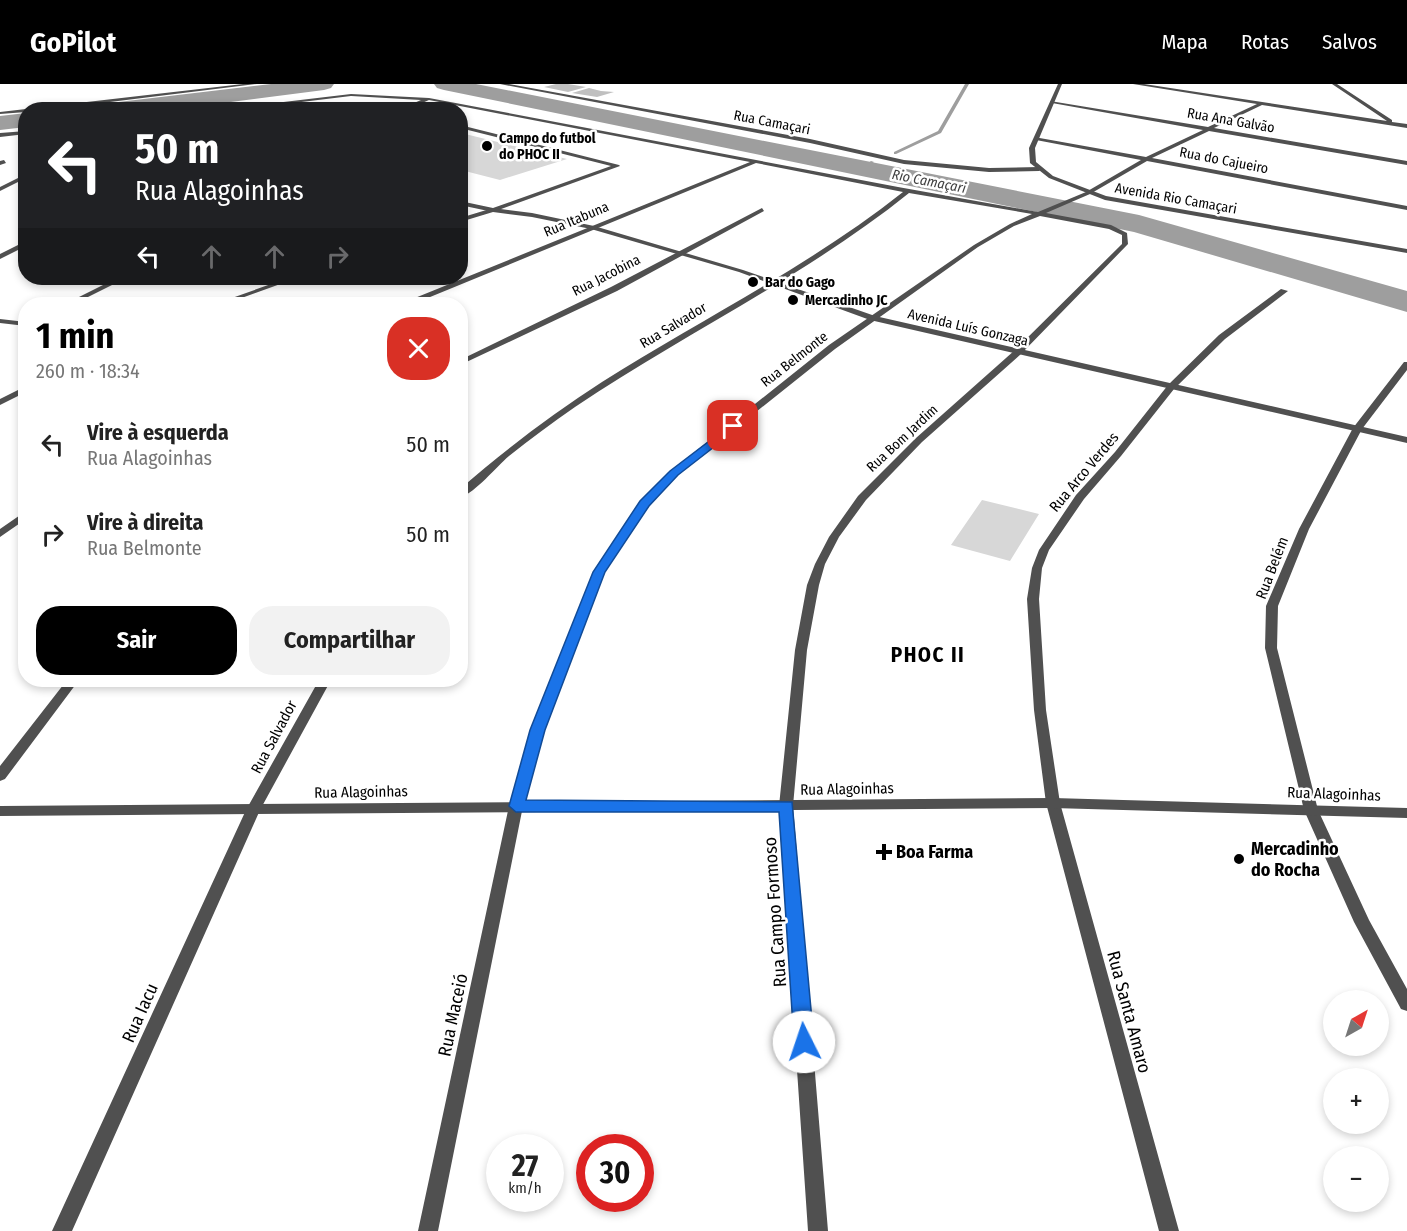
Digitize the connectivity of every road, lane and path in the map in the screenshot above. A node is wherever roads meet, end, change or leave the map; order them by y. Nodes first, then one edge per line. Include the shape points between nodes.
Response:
1 (255, 84) edge
2 (502, 84) edge
3 (1060, 84) edge
4 (1136, 84) edge
5 (1334, 84) edge
6 (1200, 88) dead end
7 (1191, 92) junction
8 (429, 99) junction
9 (97, 102) edge
10 (289, 102) edge
11 (421, 102) edge
12 (445, 102) edge
13 (1052, 102) junction
14 (1263, 103) junction
15 (468, 106) edge
16 (18, 111) edge
17 (0, 113) edge
18 (1395, 124) junction
19 (1407, 126) edge
20 (468, 128) edge
21 (1211, 129) junction
22 (18, 133) edge
23 (0, 135) edge
24 (1036, 138) junction
25 (1148, 158) junction
26 (756, 161) junction
27 (1407, 163) edge
28 (1039, 170) junction
29 (18, 178) edge
30 (18, 180) edge
31 (0, 181) edge
32 (0, 189) edge
33 (908, 191) junction
34 (1088, 193) junction
35 (468, 205) edge
36 (1407, 208) edge
37 (493, 210) junction
38 (762, 210) dead end
39 (1040, 213) junction
40 (468, 218) edge
41 (592, 227) junction
42 (18, 247) edge
43 (1407, 251) edge
44 (680, 252) junction
45 (0, 257) edge
46 (468, 279) edge
47 (772, 283) junction
48 (108, 285) edge
49 (273, 285) edge
50 (453, 285) edge
51 (1284, 291) dead end
52 (83, 297) edge
53 (239, 297) edge
54 (425, 297) edge
55 (873, 318) junction
56 (0, 321) edge
57 (18, 323) edge
58 (1018, 352) junction
59 (468, 359) edge
60 (1407, 364) edge
61 (1171, 387) junction
62 (18, 392) edge
63 (0, 402) edge
64 (1358, 428) junction
65 (1407, 440) edge
66 (468, 488) edge
67 (18, 520) edge
68 (0, 534) edge
69 (68, 687) edge
70 (322, 687) edge
71 (0, 776) edge
72 (1053, 803) junction
73 (516, 806) junction
74 (786, 806) junction
75 (253, 810) junction
76 (1311, 810) junction
77 (0, 811) edge
78 (1407, 813) edge
79 (1407, 1004) edge
80 (62, 1231) edge
81 (428, 1231) edge
82 (818, 1231) edge
83 (1169, 1231) edge

1 - 9 street
2 - 28 street, Rua Camaçari via 904,162
3 - 13 street
4 - 7 street
5 - 18 street
6 - 7 street
7 - 14 street
8 - 10 street via 351,95
8 - 11 street
8 - 12 street
13 - 21 street, Rua Ana Galvão
13 - 24 street
14 - 18 street
14 - 21 street
15 - 26 street
16 - 17 street
18 - 19 street
20 - 37 street via 617,166
21 - 25 street
21 - 27 street, Rua Ana Galvão
22 - 23 street
24 - 25 street, Rua do Cajueiro
24 - 28 street via 1031,157
25 - 34 street
25 - 36 street, Rua do Cajueiro
26 - 33 street
26 - 41 street, Rua Itabuna
28 - 34 street, Avenida Rio Camaçari
29 - 31 street
30 - 32 street
33 - 39 street
33 - 47 street, Rua Salvador via 856,232
34 - 39 street
34 - 43 street, Avenida Rio Camaçari
35 - 37 street
37 - 40 street, Avenida Luís Gonzaga
37 - 41 street, Avenida Luís Gonzaga
38 - 44 street, Rua Jacobina
39 - 55 street, Rua Belmonte via 996,233
39 - 58 street, Rua Bom Jardim via 1112,227 1127,239 1111,261
41 - 44 street, Avenida Luís Gonzaga
41 - 46 street, Rua Itabuna
42 - 45 street
44 - 47 street, Avenida Luís Gonzaga
44 - 59 street, Rua Jacobina via 614,290
47 - 55 street, Avenida Luís Gonzaga
47 - 66 street, Rua Salvador via 577,403
48 - 52 street
49 - 53 street
50 - 54 street, Rua Itabuna
51 - 61 street, Rua Arco Verdes via 1222,337
55 - 58 street, Avenida Luís Gonzaga
55 - 73 street, Rua Belmonte via 674,473 644,504 599,572 537,730
56 - 57 street
58 - 61 street, Avenida Luís Gonzaga
58 - 74 street, Rua Bom Jardim via 874,484 849,514 820,564 805,622
60 - 64 street, Rua Belém
61 - 64 street, Avenida Luís Gonzaga
61 - 72 street, Rua Arco Verdes via 1059,525 1037,568 1033,599 1040,711
62 - 63 street
64 - 65 street, Avenida Luís Gonzaga
64 - 76 street, Rua Belém via 1304,529 1272,606 1271,648
67 - 68 street
69 - 71 street
70 - 75 street, Rua Salvador
72 - 74 street, Rua Alagoinhas
72 - 76 street, Rua Alagoinhas
72 - 83 street, Rua Santa Amaro
73 - 74 street, Rua Alagoinhas
73 - 75 street, Rua Alagoinhas
73 - 81 street, Rua Maceió
74 - 82 street, Rua Campo Formoso
75 - 77 street, Rua Alagoinhas
75 - 80 street, Rua Iacu
76 - 78 street, Rua Alagoinhas
76 - 79 street, Rua Belém via 1362,922

